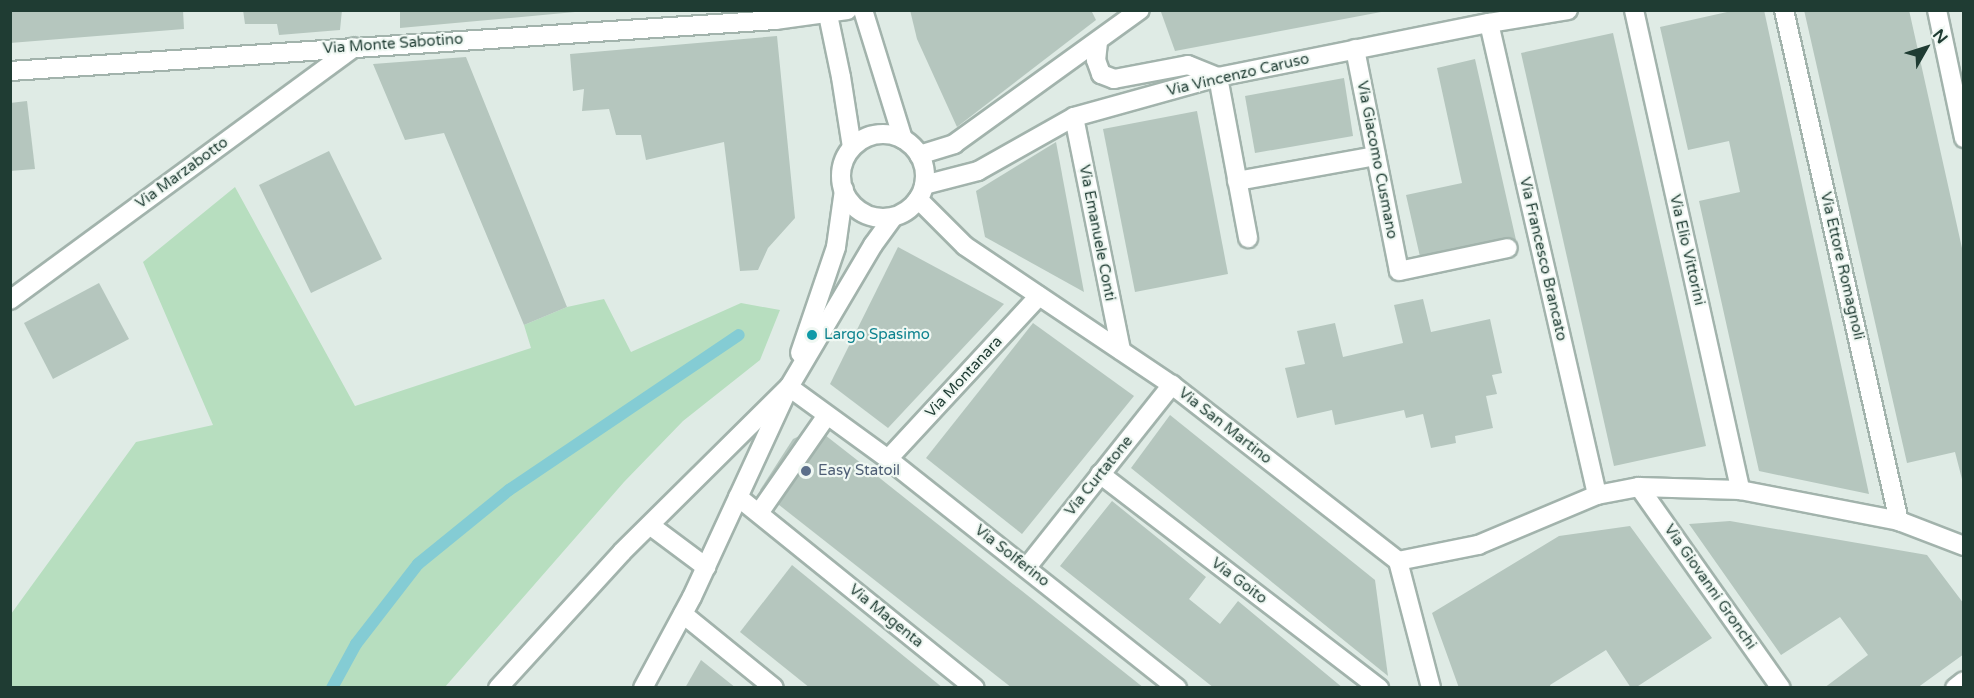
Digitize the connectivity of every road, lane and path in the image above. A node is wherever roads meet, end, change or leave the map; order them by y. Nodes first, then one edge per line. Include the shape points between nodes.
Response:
1 (847, 10) edge
2 (863, 10) edge
3 (1140, 10) edge
4 (1568, 10) edge
5 (1634, 10) edge
6 (1784, 10) edge
7 (1937, 10) edge
8 (827, 11) edge
9 (1118, 17) edge
10 (666, 18) edge
11 (1489, 23) junction
12 (1098, 42) junction
13 (354, 47) junction
14 (1355, 49) junction
15 (10, 71) edge
16 (1218, 77) junction
17 (1074, 117) junction
18 (1964, 138) edge
19 (903, 139) junction
20 (852, 147) junction
21 (919, 155) junction
22 (1376, 156) junction
23 (1237, 181) junction
24 (844, 190) junction
25 (921, 192) junction
26 (894, 217) junction
27 (1248, 238) dead end
28 (1508, 248) dead end
29 (1039, 296) junction
30 (10, 300) edge
31 (1121, 350) junction
32 (1172, 385) junction
33 (789, 387) junction
34 (827, 415) junction
35 (888, 459) junction
36 (1100, 474) junction
37 (1638, 488) junction
38 (1740, 490) junction
39 (1597, 495) junction
40 (738, 497) junction
41 (759, 513) junction
42 (1899, 521) junction
43 (651, 526) junction
44 (1964, 546) edge
45 (1398, 561) junction
46 (706, 567) junction
47 (1027, 567) junction
48 (683, 614) junction
49 (1964, 681) edge
50 (498, 687) edge
51 (643, 687) edge
52 (774, 687) edge
53 (975, 687) edge
54 (1176, 687) edge
55 (1379, 687) edge
56 (1431, 687) edge
57 (1780, 687) edge
58 (1954, 687) edge

1 - 8 street, Via Monte Sabotino
2 - 19 street
3 - 9 street
4 - 11 street, Via Vincenzo Caruso
5 - 38 street, Via Elio Vittorini
6 - 42 street, Via Ettore Romagnoli
7 - 18 street
8 - 10 street, Via Monte Sabotino via 775,20
8 - 20 street
9 - 12 street
10 - 13 street, Via Monte Sabotino
11 - 14 street, Via Vincenzo Caruso
11 - 39 street, Via Francesco Brancato
12 - 16 street via 1096,60 1101,74 1114,79 1188,65
12 - 21 street via 954,144
13 - 15 street, Via Monte Sabotino
13 - 30 street, Via Marzabotto
14 - 16 street, Via Vincenzo Caruso
14 - 22 street, Via Giacomo Cusmano
16 - 17 street, Via Vincenzo Caruso
16 - 23 street
17 - 25 street, Via Vincenzo Caruso via 978,171
17 - 31 street, Via Emanuele Conti
19 - 20 street via 876,134
19 - 21 street
20 - 24 street via 842,168
21 - 25 street via 924,164
22 - 23 street
22 - 28 street, Via Giacomo Cusmano via 1399,271
23 - 27 street
24 - 26 street via 859,210
24 - 33 street via 836,247
25 - 26 street via 912,207
25 - 29 street, Via San Martino via 941,222 965,246
26 - 33 street via 873,245
29 - 31 street, Via San Martino
29 - 35 street, Via Montanara
31 - 32 street, Via San Martino
32 - 36 street, Via Curtatone
32 - 45 street, Via San Martino
33 - 34 street, Via Solferino
33 - 40 street
33 - 43 street
34 - 35 street, Via Solferino
34 - 41 street
35 - 47 street, Via Solferino
36 - 47 street, Via Curtatone
36 - 55 street, Via Goito
37 - 38 street
37 - 39 street
37 - 57 street, Via Giovanni Gronchi
38 - 42 street
39 - 45 street via 1478,545
40 - 41 street, Via Magenta
40 - 46 street
41 - 53 street, Via Magenta
42 - 44 street
43 - 46 street
43 - 50 street via 622,552
45 - 56 street
46 - 48 street
47 - 54 street, Via Solferino
48 - 51 street
48 - 52 street
49 - 58 street

